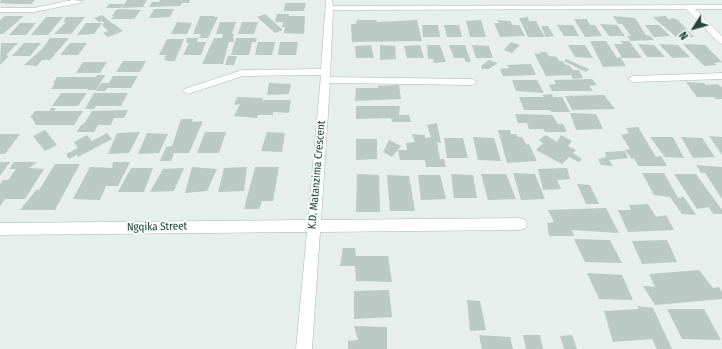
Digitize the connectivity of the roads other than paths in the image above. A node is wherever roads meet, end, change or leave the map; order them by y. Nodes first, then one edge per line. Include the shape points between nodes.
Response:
1 (79, 1) dead end
2 (329, 4) edge
3 (578, 4) edge
4 (688, 7) junction
5 (722, 7) edge
6 (0, 10) edge
7 (722, 41) edge
8 (325, 76) junction
9 (722, 76) edge
10 (633, 79) dead end
11 (472, 82) dead end
12 (188, 91) dead end
13 (520, 224) dead end
14 (313, 226) junction
15 (0, 229) edge
16 (304, 349) edge

1 - 6 street via 34,10
2 - 3 street
2 - 8 street, K.D. Matanzima Crescent
3 - 4 street
4 - 5 street
4 - 7 street
8 - 11 street
8 - 12 street via 242,73
8 - 14 street, K.D. Matanzima Crescent
9 - 10 street
13 - 14 street, Ngqika Street
14 - 15 street, Ngqika Street
14 - 16 street, K.D. Matanzima Crescent

